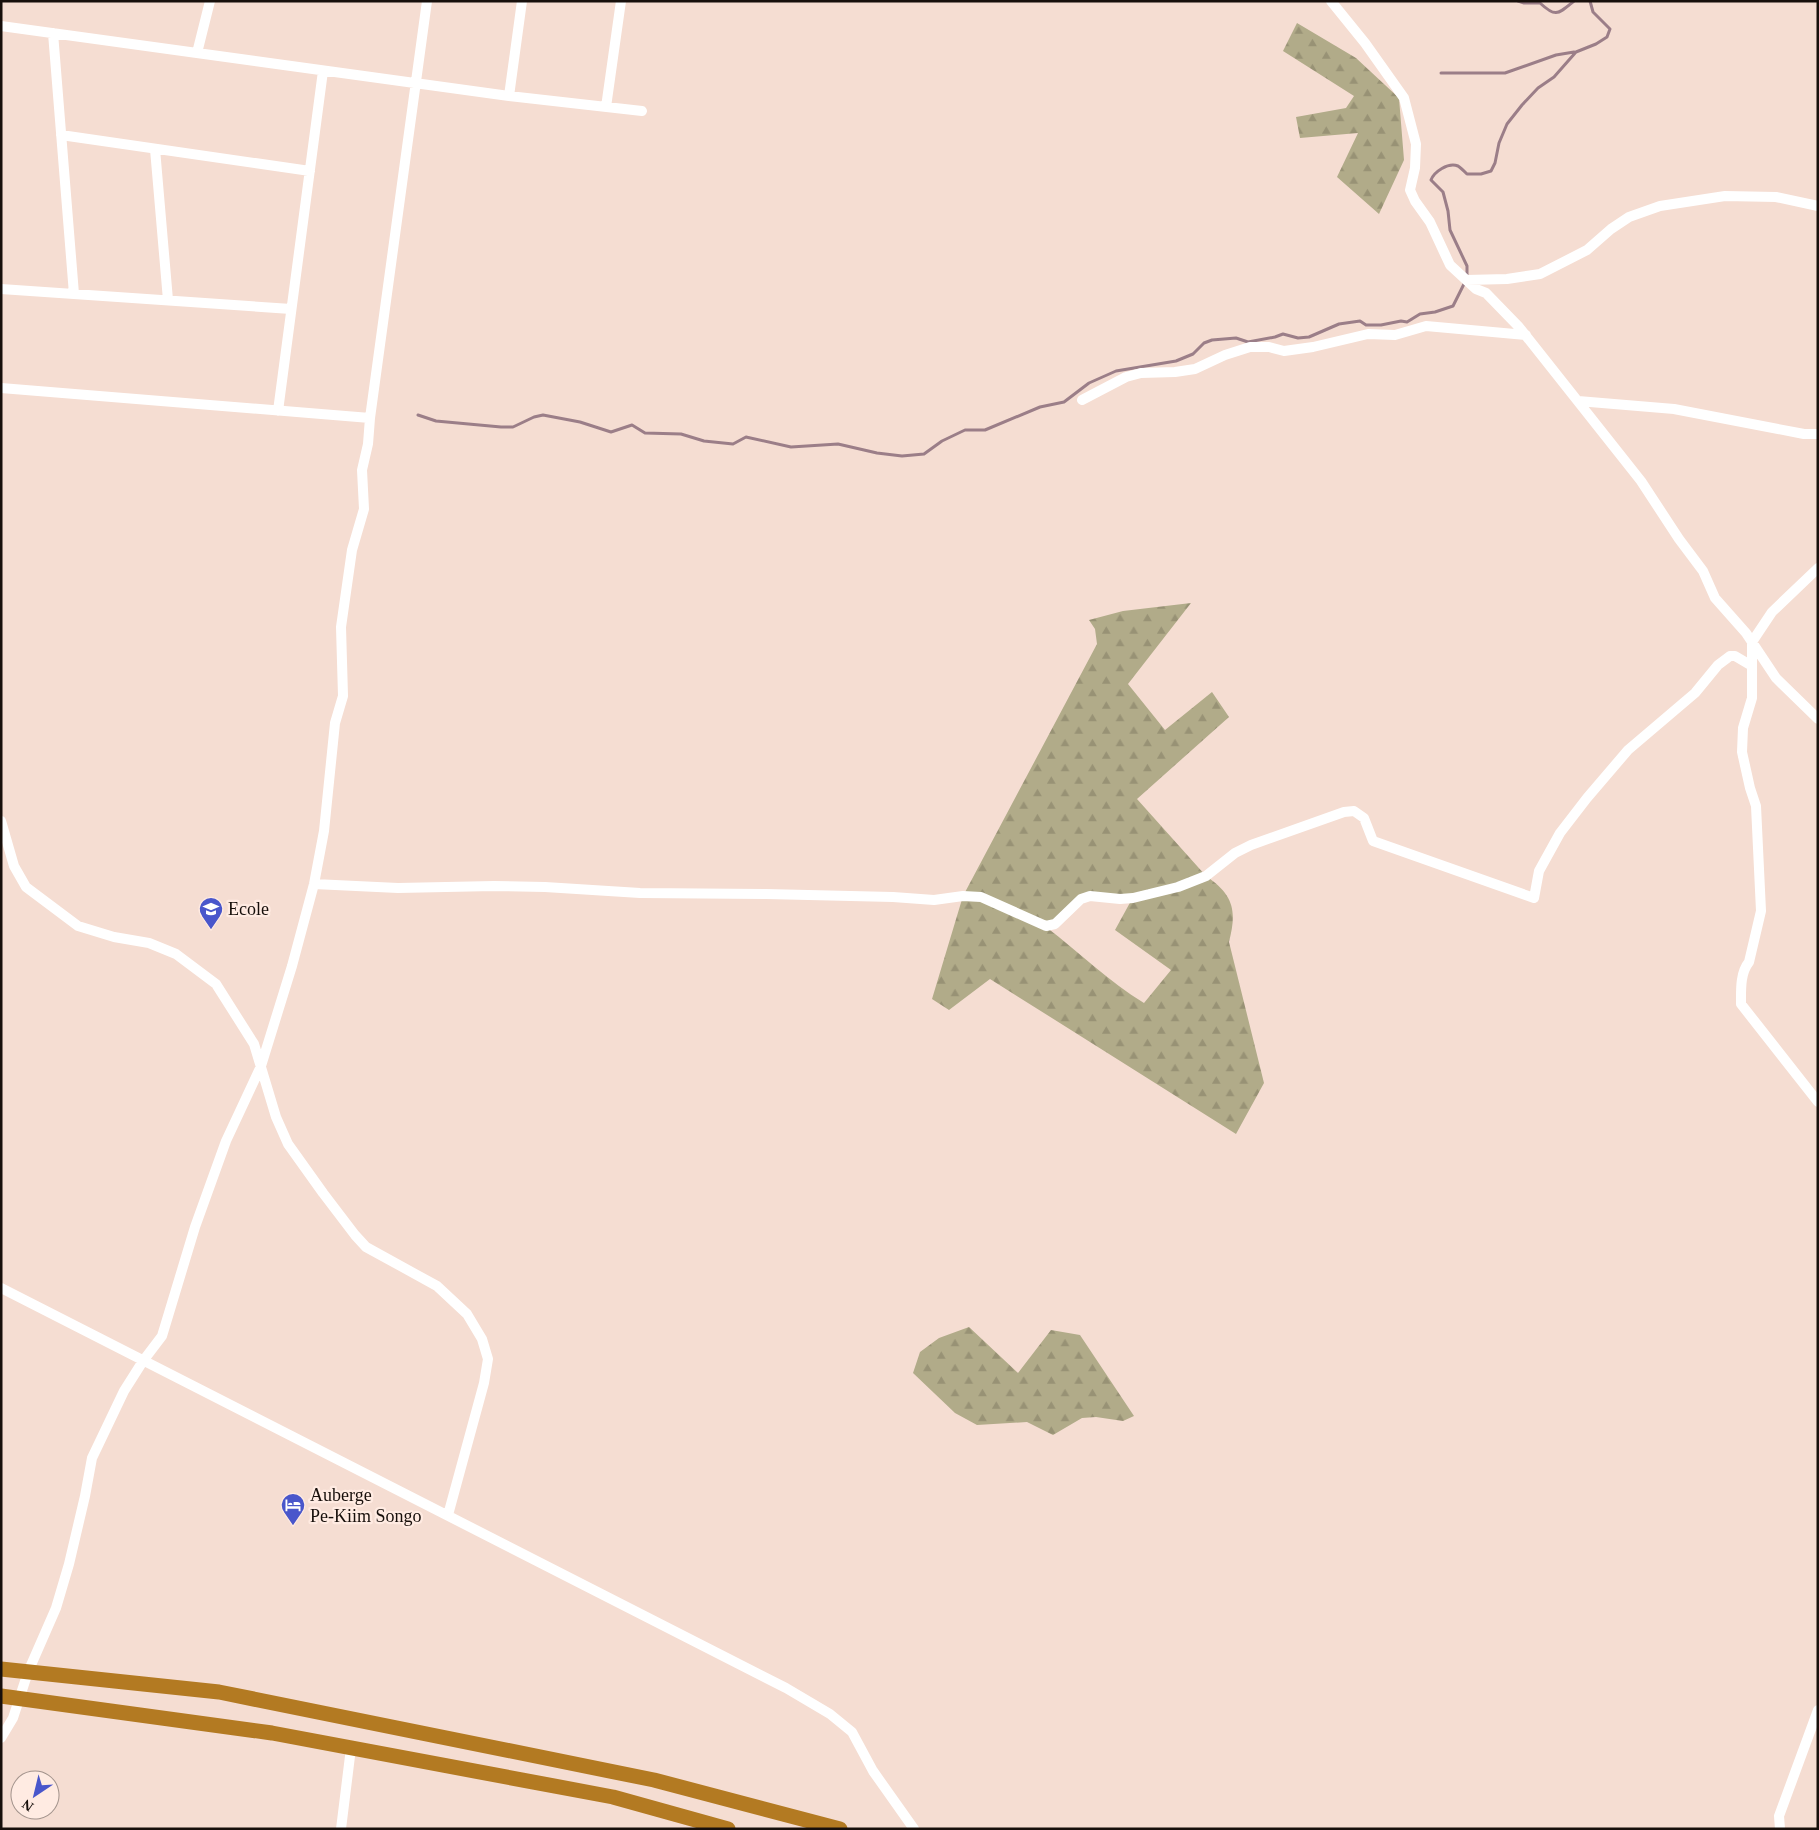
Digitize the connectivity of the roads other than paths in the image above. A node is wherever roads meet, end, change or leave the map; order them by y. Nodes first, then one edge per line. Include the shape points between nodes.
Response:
1 (210, 1) edge
2 (427, 1) edge
3 (621, 1) edge
4 (1331, 1) edge
5 (518, 2) edge
6 (1, 26) edge
7 (53, 33) junction
8 (197, 53) junction
9 (323, 70) junction
10 (416, 83) junction
11 (509, 96) junction
12 (606, 107) junction
13 (642, 111) dead end
14 (61, 135) junction
15 (155, 149) junction
16 (310, 171) junction
17 (1818, 206) edge
18 (1466, 280) junction
19 (1, 289) edge
20 (74, 294) junction
21 (168, 300) junction
22 (292, 309) junction
23 (1526, 335) junction
24 (1, 388) edge
25 (1082, 400) dead end
26 (1578, 401) junction
27 (278, 411) junction
28 (370, 418) junction
29 (1818, 434) edge
30 (1818, 568) edge
31 (1752, 642) junction
32 (1752, 666) junction
33 (1818, 719) edge
34 (1, 821) edge
35 (314, 884) junction
36 (261, 1066) junction
37 (1818, 1102) edge
38 (1, 1288) edge
39 (143, 1361) junction
40 (448, 1515) junction
41 (1, 1669) edge
42 (28, 1672) junction
43 (1, 1696) edge
44 (20, 1698) junction
45 (1818, 1710) edge
46 (1, 1738) edge
47 (350, 1748) junction
48 (342, 1829) edge
49 (728, 1829) edge
50 (840, 1829) edge
51 (914, 1829) edge
52 (1780, 1829) edge

1 - 8 street
2 - 10 street
3 - 12 street
4 - 18 street via 1366,43 1404,98 1416,144 1410,190 1430,222 1450,265
5 - 11 street
6 - 7 street
7 - 8 street
7 - 14 street
8 - 9 street
9 - 10 street
9 - 16 street
10 - 11 street
10 - 28 street
11 - 12 street
12 - 13 street
14 - 15 street
14 - 20 street
15 - 16 street
15 - 21 street
16 - 22 street
17 - 18 street via 1776,197 1725,196 1660,206 1629,217 1587,250 1540,274
18 - 23 street via 1486,293
19 - 20 street
20 - 21 street
21 - 22 street
22 - 27 street
23 - 25 street via 1426,326 1395,335 1368,334 1284,351 1250,347 1195,369 1126,377
23 - 26 street
24 - 27 street
26 - 29 street via 1674,409
26 - 31 street via 1641,481 1703,571 1715,598
27 - 28 street
28 - 35 street via 362,470 364,509 352,550 342,627 343,696 335,724 324,831
30 - 31 street via 1772,612
31 - 32 street
31 - 33 street via 1776,678
32 - 35 street via 1730,656 1718,665 1695,693 1628,750 1560,833 1539,871 1534,898 1373,841 1364,818 1354,811 1250,845 1206,876 1178,887 1120,900 1090,896 1081,899 1055,924 1046,926 981,897 934,900 578,890 545,886 398,888
32 - 37 street via 1752,698 1742,752 1756,806 1761,911 1749,962 1744,968 1741,1004
34 - 36 street via 14,866 26,887 78,926 149,943 176,954 198,970 216,984 228,1002 254,1044
35 - 36 street
36 - 39 street via 226,1141 195,1227 162,1336
36 - 40 street via 276,1117 288,1144 355,1235 366,1247 438,1286 467,1314 482,1339 488,1359 484,1383
38 - 39 street
39 - 40 street
39 - 42 street via 92,1458 56,1608
40 - 51 street via 715,1650 830,1714 852,1732 873,1771
41 - 42 highway
42 - 44 street
42 - 50 highway via 219,1692 654,1780
43 - 44 highway
44 - 46 street
44 - 47 highway via 272,1733
45 - 52 street via 1779,1816
47 - 48 street
47 - 49 highway via 613,1797

